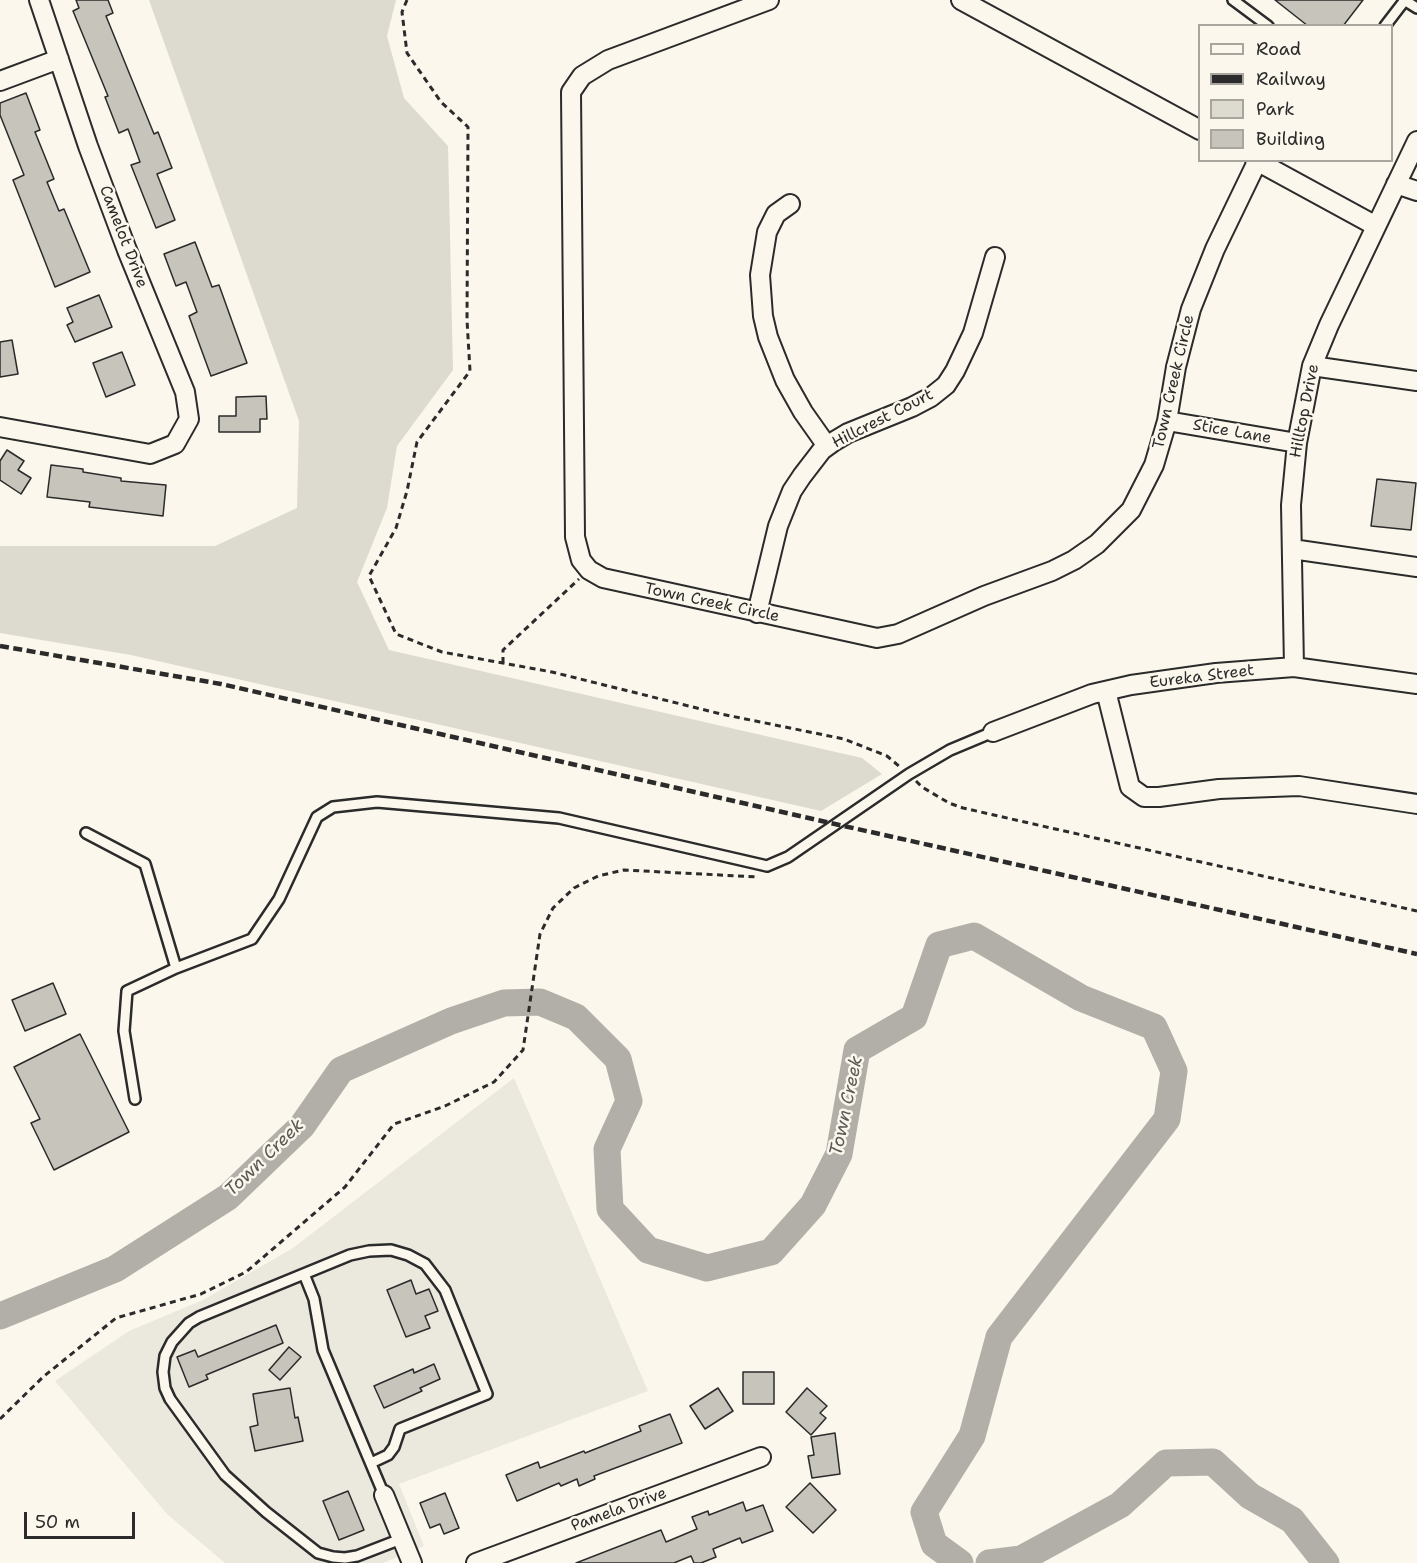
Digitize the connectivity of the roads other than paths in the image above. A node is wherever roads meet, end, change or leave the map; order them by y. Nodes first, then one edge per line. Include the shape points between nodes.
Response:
1 (39, 0) edge
2 (769, 0) edge
3 (961, 0) edge
4 (1233, 0) edge
5 (1405, 0) edge
6 (1417, 8) edge
7 (1265, 24) edge
8 (1387, 24) edge
9 (59, 59) junction
10 (0, 81) edge
11 (1198, 129) edge
12 (1417, 141) edge
13 (1256, 162) edge
14 (1258, 162) edge
15 (1396, 184) junction
16 (1417, 191) edge
17 (790, 204) dead end
18 (1376, 226) junction
19 (995, 257) dead end
20 (1312, 366) junction
21 (1417, 381) edge
22 (1167, 421) junction
23 (0, 427) edge
24 (1297, 444) junction
25 (827, 446) junction
26 (1292, 549) junction
27 (1417, 567) edge
28 (757, 613) junction
29 (1294, 667) junction
30 (1417, 684) edge
31 (1106, 691) junction
32 (993, 732) joint
33 (1417, 804) edge
34 (86, 832) dead end
35 (176, 968) junction
36 (135, 1099) dead end
37 (304, 1274) junction
38 (761, 1457) dead end
39 (370, 1462) junction
40 (384, 1495) joint
41 (401, 1539) junction
42 (412, 1563) edge
43 (476, 1563) edge

1 - 9 street, Camelot Drive
2 - 28 street, Town Creek Circle via 608,60 582,76 571,92 576,537 581,560 603,578
3 - 11 street
4 - 7 lane
5 - 6 lane
5 - 8 lane
9 - 10 street
9 - 23 street, Camelot Drive via 127,250 185,392 189,419 175,444 150,454
12 - 15 street, Hilltop Drive
13 - 22 street, Town Creek Circle via 1191,309
14 - 18 street, Town Creek Circle
15 - 16 street
15 - 18 street, Hilltop Drive
17 - 25 street via 776,214 767,232 760,275 763,316 785,380
18 - 20 street, Hilltop Drive
19 - 25 street, Hillcrest Court via 973,333 946,385 912,407 848,433
20 - 21 street
20 - 24 street, Hilltop Drive
22 - 24 street, Stice Lane
22 - 28 street, Town Creek Circle via 1154,465 1131,510 1097,544 1052,571 887,637 864,636
24 - 26 street, Hilltop Drive via 1291,505
25 - 28 street, Hillcrest Court via 802,476 785,508
26 - 27 street
26 - 29 street, Hilltop Drive
29 - 30 street, Eureka Street
29 - 31 street, Eureka Street via 1216,673
31 - 32 street, Eureka Street
31 - 33 street via 1130,787 1144,797 1299,786
32 - 35 lane via 950,750 909,774 788,857 767,866 559,818 377,802 333,807 317,817 279,899 252,939
34 - 35 lane via 145,864
35 - 36 lane via 128,991 124,1031
37 - 39 lane via 314,1299 323,1350
37 - 39 lane via 369,1251 391,1250 425,1264 445,1290 487,1394 400,1429 388,1455
37 - 41 lane via 189,1323 171,1342 165,1356 165,1388 225,1475 318,1553 357,1556
38 - 43 street, Pamela Drive
39 - 40 lane
40 - 41 street
41 - 42 street

